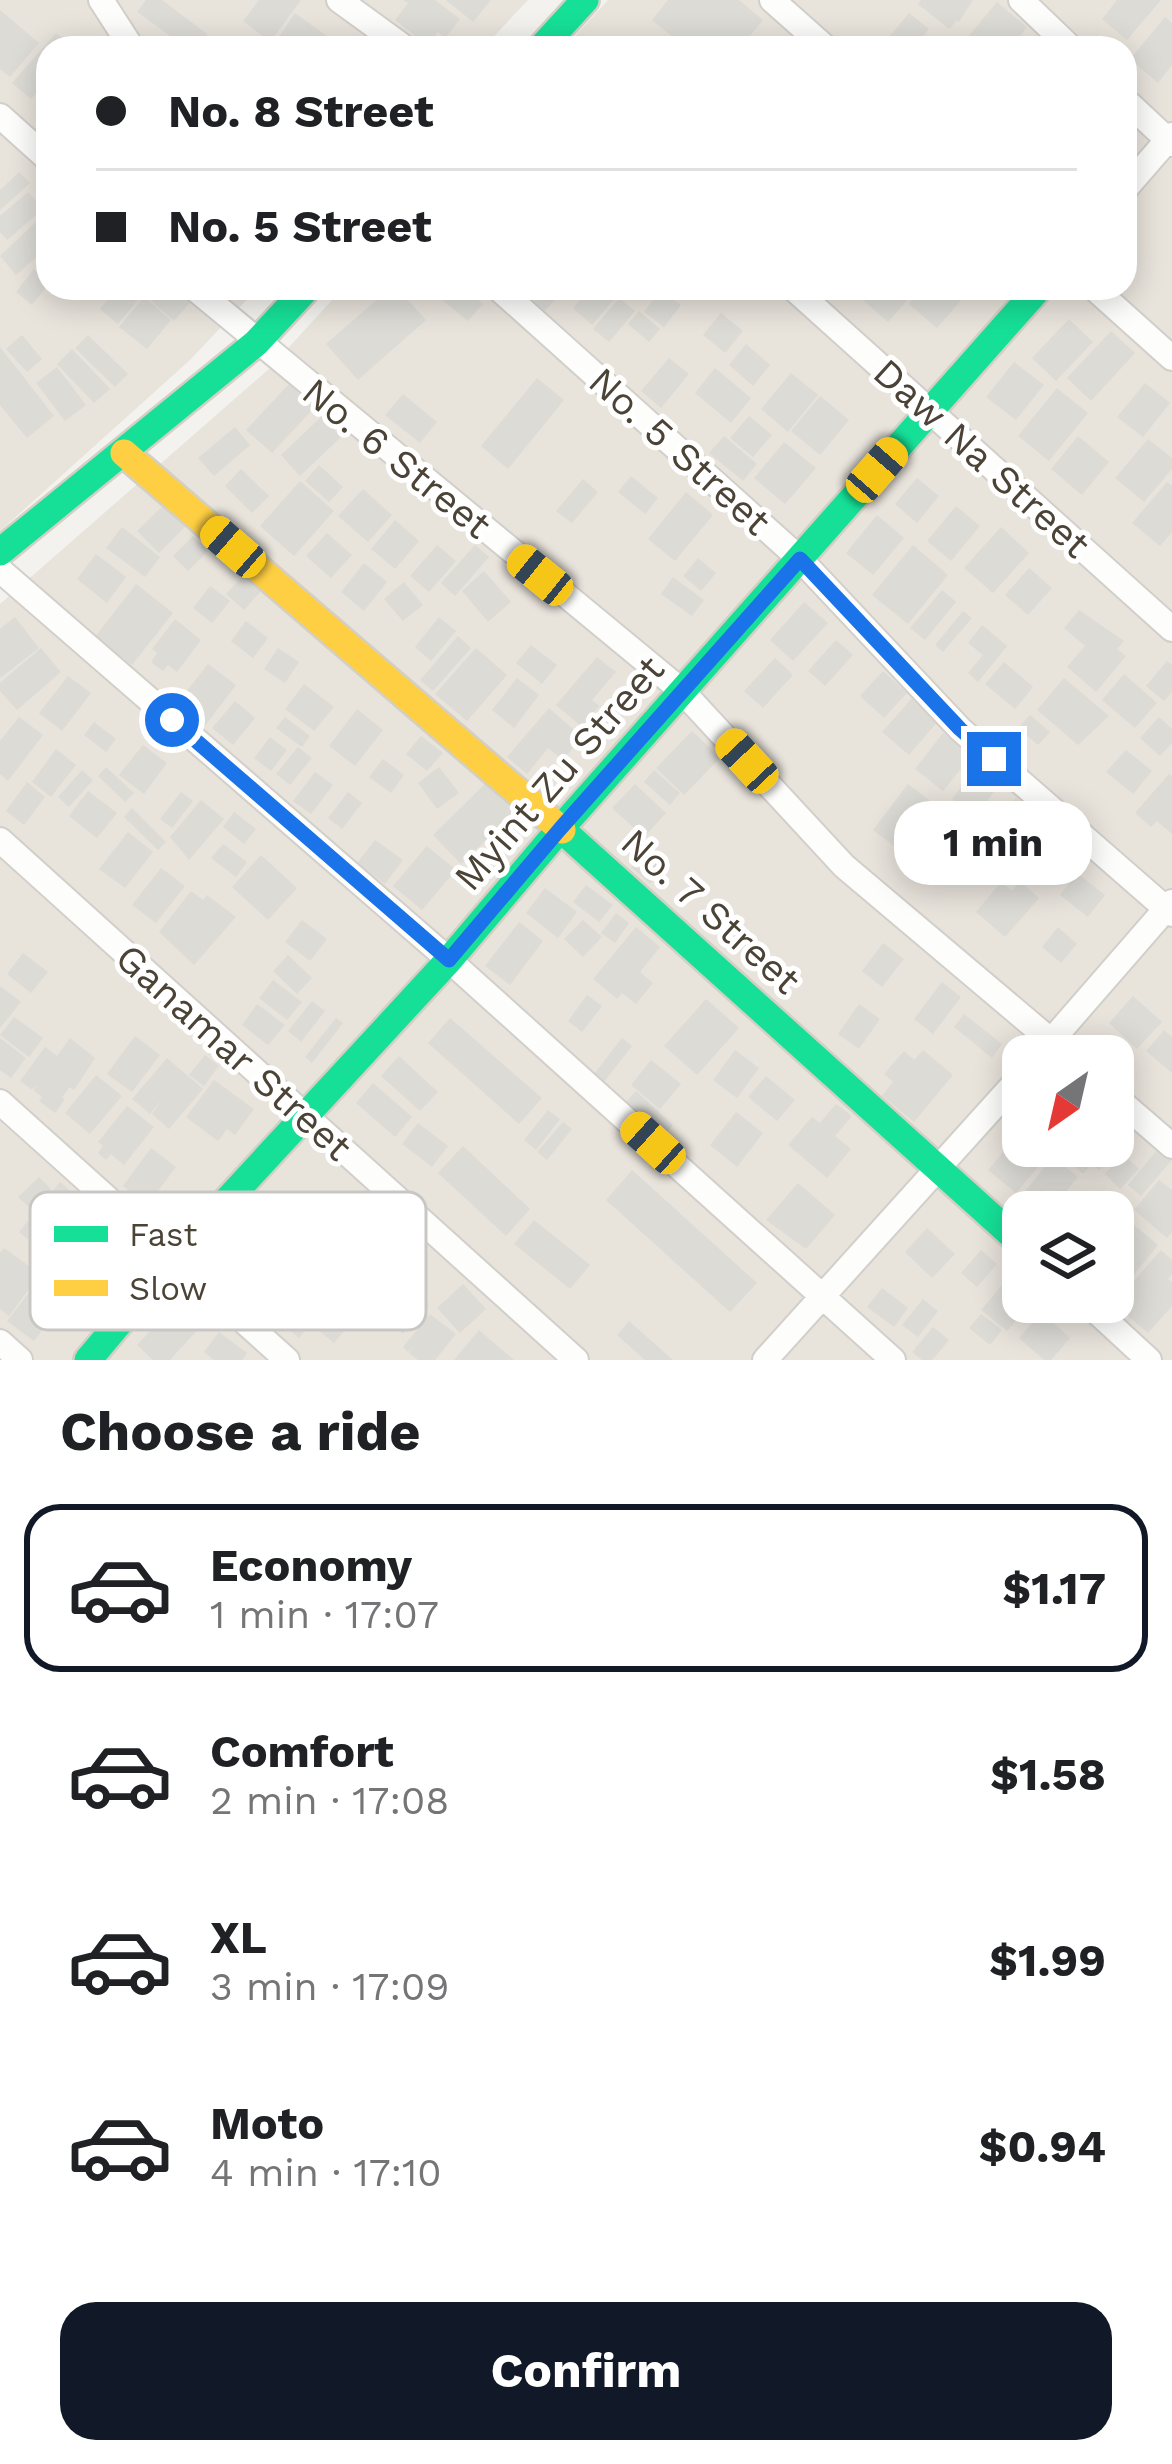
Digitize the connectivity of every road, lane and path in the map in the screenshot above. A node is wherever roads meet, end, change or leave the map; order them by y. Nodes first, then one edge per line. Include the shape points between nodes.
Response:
1 (100, 0) edge
2 (339, 0) edge
3 (585, 0) edge
4 (772, 0) edge
5 (1021, 0) edge
6 (125, 36) edge
7 (388, 36) edge
8 (552, 36) edge
9 (812, 36) edge
10 (1058, 36) edge
11 (1137, 111) edge
12 (0, 116) edge
13 (1170, 140) edge
14 (36, 148) edge
15 (1137, 176) edge
16 (208, 300) edge
17 (296, 300) edge
18 (511, 300) edge
19 (806, 300) edge
20 (1028, 300) edge
21 (1107, 300) edge
22 (256, 343) junction
23 (1172, 358) edge
24 (928, 411) junction
25 (124, 453) junction
26 (0, 552) edge
27 (800, 559) junction
28 (0, 570) edge
29 (1172, 629) edge
30 (682, 691) junction
31 (560, 829) junction
32 (0, 840) edge
33 (1170, 909) edge
34 (449, 960) junction
35 (1035, 1035) edge
36 (1066, 1035) edge
37 (1002, 1098) edge
38 (0, 1102) edge
39 (1134, 1113) edge
40 (305, 1116) junction
41 (1172, 1146) edge
42 (940, 1170) junction
43 (99, 1192) edge
44 (235, 1192) edge
45 (389, 1192) edge
46 (426, 1225) edge
47 (1002, 1226) edge
48 (823, 1296) junction
49 (1109, 1323) edge
50 (113, 1330) edge
51 (253, 1330) edge
52 (0, 1342) edge
53 (20, 1360) edge
54 (88, 1360) edge
55 (287, 1360) edge
56 (576, 1360) edge
57 (765, 1360) edge
58 (893, 1360) edge
59 (1150, 1360) edge

1 - 6 street
2 - 7 street
3 - 8 street
4 - 9 street
5 - 10 street
11 - 13 street
12 - 14 street
13 - 15 street
16 - 22 street, No. 6 Street
17 - 22 street
18 - 27 street, No. 5 Street
19 - 24 street, Daw Na Street
20 - 24 street, Myint Zu Street
21 - 23 street
22 - 25 street
22 - 30 street, No. 6 Street
24 - 27 street, Myint Zu Street
24 - 29 street, Daw Na Street
25 - 26 street
25 - 31 street, No. 7 Street
27 - 30 street, Myint Zu Street
27 - 33 street, No. 5 Street via 960,729
28 - 34 street
30 - 31 street, Myint Zu Street
30 - 35 street, No. 6 Street via 844,866
31 - 34 street, Myint Zu Street
31 - 42 street, No. 7 Street
32 - 40 street, Ganamar Street
33 - 36 street
34 - 40 street, Myint Zu Street
34 - 48 street
37 - 42 street
38 - 43 street
39 - 41 street
40 - 44 street, Myint Zu Street
40 - 45 street, Ganamar Street
42 - 47 street, No. 7 Street
42 - 48 street
46 - 56 street, Ganamar Street
48 - 57 street
48 - 58 street
49 - 59 street
50 - 54 street, Myint Zu Street
51 - 55 street
52 - 53 street

